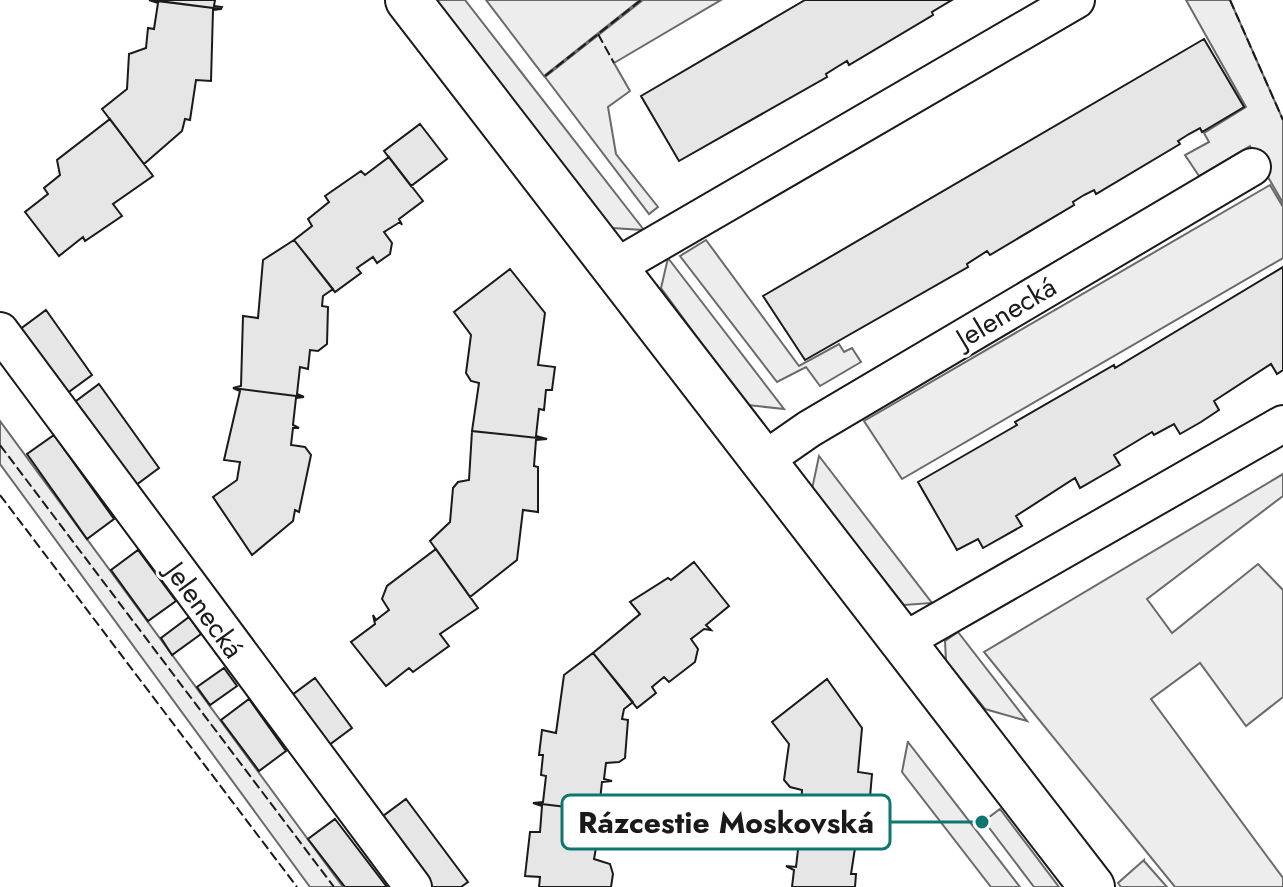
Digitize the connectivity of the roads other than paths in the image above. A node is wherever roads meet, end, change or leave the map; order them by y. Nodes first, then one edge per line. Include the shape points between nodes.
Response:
1 (408, 0) edge
2 (1076, 0) edge
3 (1252, 167) dead end
4 (616, 267) junction
5 (0, 331) edge
6 (1283, 424) edge
7 (763, 461) junction
8 (902, 642) junction
9 (413, 887) edge
10 (1092, 887) edge

1 - 4 street
2 - 4 street
3 - 7 street, Jelenecká
4 - 7 street
5 - 9 street, Jelenecká
6 - 8 street
7 - 8 street
8 - 10 street

